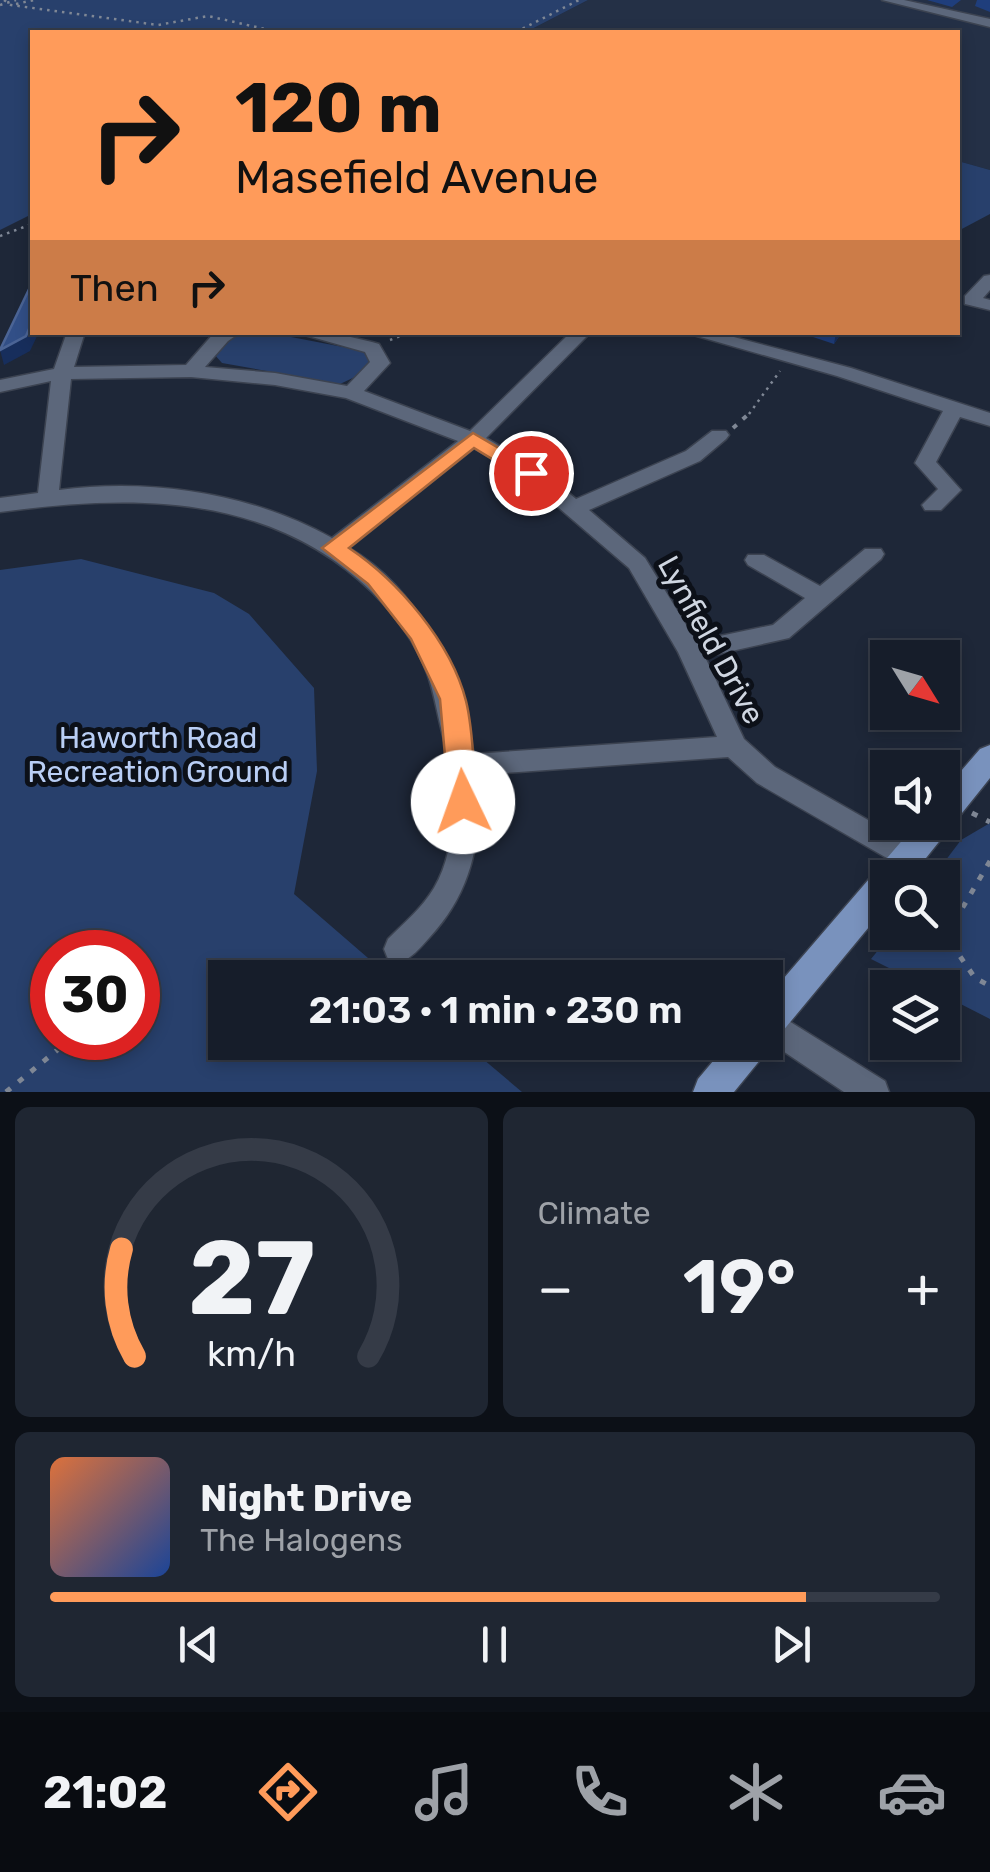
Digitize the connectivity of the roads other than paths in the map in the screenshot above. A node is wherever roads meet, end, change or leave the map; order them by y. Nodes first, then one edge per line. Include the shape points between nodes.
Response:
1 (888, 0) edge
2 (990, 23) edge
3 (990, 280) edge
4 (973, 306) edge
5 (75, 335) edge
6 (225, 335) edge
7 (316, 335) edge
8 (579, 335) edge
9 (703, 335) edge
10 (191, 371) junction
11 (62, 374) junction
12 (0, 386) edge
13 (351, 394) junction
14 (954, 408) junction
15 (990, 420) edge
16 (719, 435) road end
17 (473, 439) junction
18 (48, 496) junction
19 (933, 505) dead end
20 (0, 506) edge
21 (573, 509) junction
22 (334, 548) junction
23 (873, 554) dead end
24 (756, 560) dead end
25 (821, 598) junction
26 (690, 651) junction
27 (734, 746) junction
28 (990, 757) edge
29 (462, 764) junction
30 (960, 793) edge
31 (922, 840) edge
32 (880, 860) edge
33 (906, 860) edge
34 (870, 903) edge
35 (399, 948) dead end
36 (783, 1005) edge
37 (783, 1043) edge
38 (737, 1060) edge
39 (711, 1092) edge
40 (873, 1092) edge

1 - 2 street
3 - 4 street
5 - 11 street
6 - 10 street
7 - 13 street via 372,348 380,364
8 - 17 street
9 - 14 street
10 - 11 street, Lynfield Drive
10 - 13 street, Lynfield Drive
11 - 12 street, Lynfield Drive
11 - 18 street
13 - 17 street, Lynfield Drive
14 - 15 street
14 - 19 street via 924,463 950,490
16 - 21 street via 693,456
17 - 21 street, Lynfield Drive via 531,473
17 - 22 street
18 - 20 street
18 - 22 street via 191,495 273,516
21 - 26 street, Lynfield Drive via 637,563
22 - 29 street via 377,578 422,634 453,699
23 - 25 street
24 - 25 street
25 - 26 street via 780,632
26 - 27 street, Lynfield Drive
27 - 29 street
27 - 32 street, Lynfield Drive
28 - 30 main road
29 - 35 street via 464,840 446,896
31 - 33 main road
34 - 36 main road
37 - 40 street
38 - 39 main road

